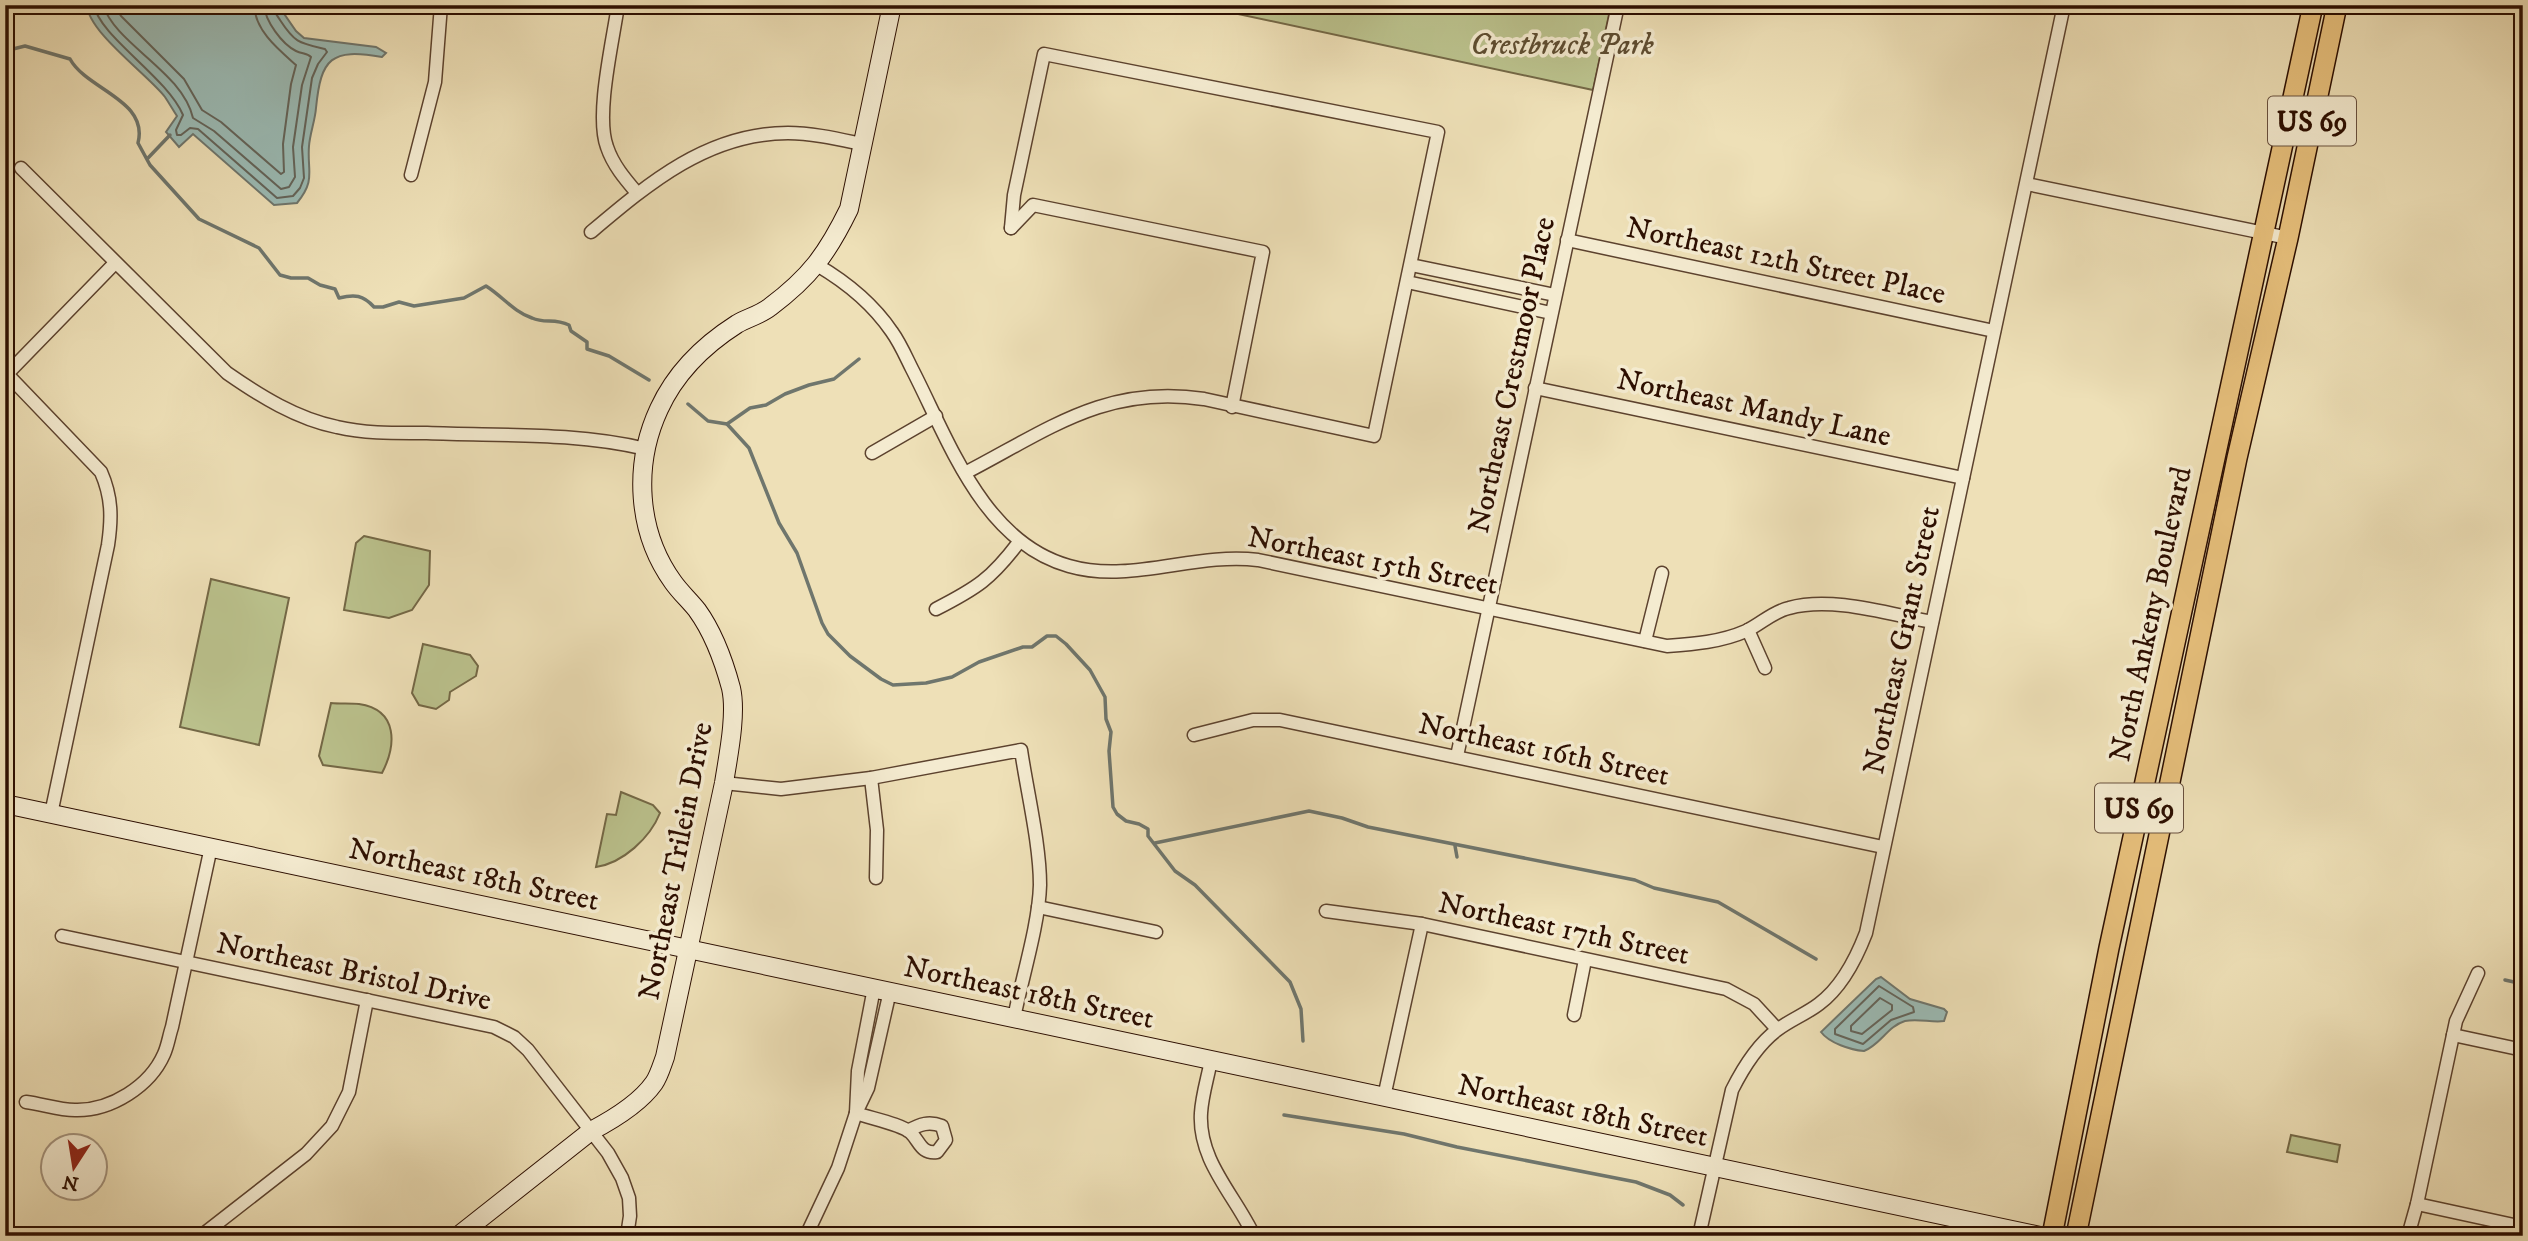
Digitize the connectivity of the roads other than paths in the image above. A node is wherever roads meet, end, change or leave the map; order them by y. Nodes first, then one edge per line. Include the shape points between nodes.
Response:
1 (441, 5) edge
2 (618, 5) edge
3 (892, 5) edge
4 (1618, 5) edge
5 (2064, 5) edge
6 (2313, 5) edge
7 (2337, 5) edge
8 (862, 144) junction
9 (21, 168) dead end
10 (411, 175) dead end
11 (2027, 184) junction
12 (637, 193) junction
13 (1014, 195) junction
14 (1033, 205) junction
15 (591, 232) dead end
16 (2264, 232) junction
17 (2288, 238) junction
18 (1567, 240) junction
19 (115, 263) junction
20 (817, 265) junction
21 (1411, 265) junction
22 (1407, 282) junction
23 (1555, 296) junction
24 (1551, 313) junction
25 (1994, 331) junction
26 (6, 373) edge
27 (1535, 388) junction
28 (1232, 407) junction
29 (936, 416) junction
30 (646, 449) junction
31 (872, 453) dead end
32 (965, 473) junction
33 (1962, 478) junction
34 (1019, 542) junction
35 (1661, 573) dead end
36 (936, 609) dead end
37 (1488, 609) junction
38 (1932, 622) junction
39 (1748, 630) junction
40 (1645, 641) junction
41 (1765, 668) dead end
42 (1194, 735) dead end
43 (1457, 756) junction
44 (871, 778) junction
45 (724, 783) junction
46 (5, 804) edge
47 (51, 814) junction
48 (211, 847) junction
49 (1883, 847) junction
50 (876, 878) dead end
51 (1038, 907) junction
52 (1326, 911) dead end
53 (1422, 924) junction
54 (1156, 932) dead end
55 (62, 936) dead end
56 (688, 948) junction
57 (1585, 960) junction
58 (187, 962) junction
59 (2478, 973) dead end
60 (882, 990) junction
61 (367, 1000) junction
62 (1574, 1015) dead end
63 (1014, 1018) junction
64 (1777, 1029) junction
65 (2453, 1035) junction
66 (2523, 1050) edge
67 (1211, 1060) junction
68 (1384, 1097) junction
69 (26, 1102) dead end
70 (856, 1113) junction
71 (908, 1130) dead end
72 (590, 1131) junction
73 (1714, 1166) junction
74 (2417, 1205) junction
75 (2523, 1227) edge
76 (201, 1236) edge
77 (458, 1236) edge
78 (627, 1236) edge
79 (806, 1236) edge
80 (1254, 1236) edge
81 (1699, 1236) edge
82 (2040, 1236) edge
83 (2052, 1236) edge
84 (2076, 1236) edge
85 (2407, 1236) edge

1 - 10 street via 435,82
2 - 12 street via 603,125 606,146
3 - 8 main road, Northeast Trilein Drive
4 - 18 street, Northeast Crestmoor Place
5 - 11 street, Northeast Grant Street
6 - 16 main road, North Ankeny Boulevard / US 69
7 - 17 main road, North Ankeny Boulevard / US 69
8 - 12 street via 790,133 754,135 674,166
8 - 20 main road, Northeast Trilein Drive via 849,209
9 - 19 street
11 - 16 street
11 - 25 street, Northeast Grant Street
12 - 15 street
13 - 14 street
13 - 14 street via 1011,228
13 - 21 street via 1044,54 1438,132
14 - 28 street via 1263,252
16 - 17 street
16 - 83 main road, North Ankeny Boulevard / US 69 via 2109,948
17 - 84 main road, North Ankeny Boulevard / US 69 via 2237,457
18 - 23 street, Northeast Crestmoor Place
18 - 25 street, Northeast 12th Street Place
19 - 26 street
19 - 30 street via 227,373 260,396 311,419 378,433 604,440
20 - 29 street, Northeast 15th Street via 870,303 890,328
20 - 30 main road, Northeast Trilein Drive via 768,309 712,341 679,375 659,408
21 - 22 street
21 - 23 street
22 - 24 street
22 - 28 street via 1374,436
23 - 24 street, Northeast Crestmoor Place
24 - 27 street, Northeast Crestmoor Place
25 - 33 street, Northeast Grant Street
26 - 47 street via 101,472 112,510
27 - 33 street, Northeast Mandy Lane
27 - 37 street, Northeast Crestmoor Place
28 - 32 street via 1182,396 1112,402 1070,418
29 - 31 street
29 - 32 street, Northeast 15th Street
30 - 45 main road, Northeast Trilein Drive via 643,477 648,534 673,582 715,642 732,690
32 - 34 street, Northeast 15th Street via 988,510
33 - 38 street, Northeast Grant Street
34 - 36 street via 980,585
34 - 37 street, Northeast 15th Street via 1049,559 1087,570 1132,571 1245,558
35 - 40 street
37 - 40 street, Northeast 15th Street
37 - 43 street, Northeast Crestmoor Place
38 - 39 street, Northeast 15th Street via 1816,604 1789,608
38 - 49 street, Northeast Grant Street
39 - 40 street, Northeast 15th Street via 1697,644 1667,646
39 - 41 street
42 - 43 street, Northeast 16th Street via 1253,720 1280,720
43 - 49 street, Northeast 16th Street
44 - 45 street via 781,789
44 - 50 street
44 - 51 street via 1021,750 1039,867
45 - 56 main road, Northeast Trilein Drive
46 - 47 main road, Northeast 18th Street
47 - 48 main road, Northeast 18th Street
48 - 56 main road, Northeast 18th Street
48 - 58 street
49 - 64 street, Northeast Grant Street via 1866,933 1854,961 1828,996
51 - 54 street
51 - 63 street
52 - 53 street, Northeast 17th Street
53 - 57 street, Northeast 17th Street
53 - 68 street
55 - 58 street, Northeast Bristol Drive
56 - 60 main road, Northeast 18th Street
56 - 72 main road, Northeast Trilein Drive via 665,1057 655,1082
57 - 62 street
57 - 64 street, Northeast 17th Street via 1726,989 1754,1004
58 - 61 street, Northeast Bristol Drive
58 - 69 street via 164,1053 155,1070 127,1095 99,1108 75,1110
59 - 65 street
60 - 63 main road, Northeast 18th Street
60 - 70 street via 868,1088
61 - 72 street, Northeast Bristol Drive via 494,1027 514,1038
61 - 76 street via 349,1092 332,1126 306,1154
63 - 67 main road, Northeast 18th Street
64 - 73 street, Northeast Grant Street via 1751,1058 1732,1090
65 - 66 street
65 - 74 street
67 - 68 main road, Northeast 18th Street
67 - 80 street via 1201,1114 1205,1147
68 - 73 main road, Northeast 18th Street
70 - 71 street
70 - 79 street via 838,1168
72 - 77 main road, Northeast Trilein Drive
72 - 78 street, Northeast Bristol Drive via 622,1178 629,1198
73 - 81 street, Northeast Grant Street
73 - 82 main road, Northeast 18th Street
74 - 75 street
74 - 85 street

